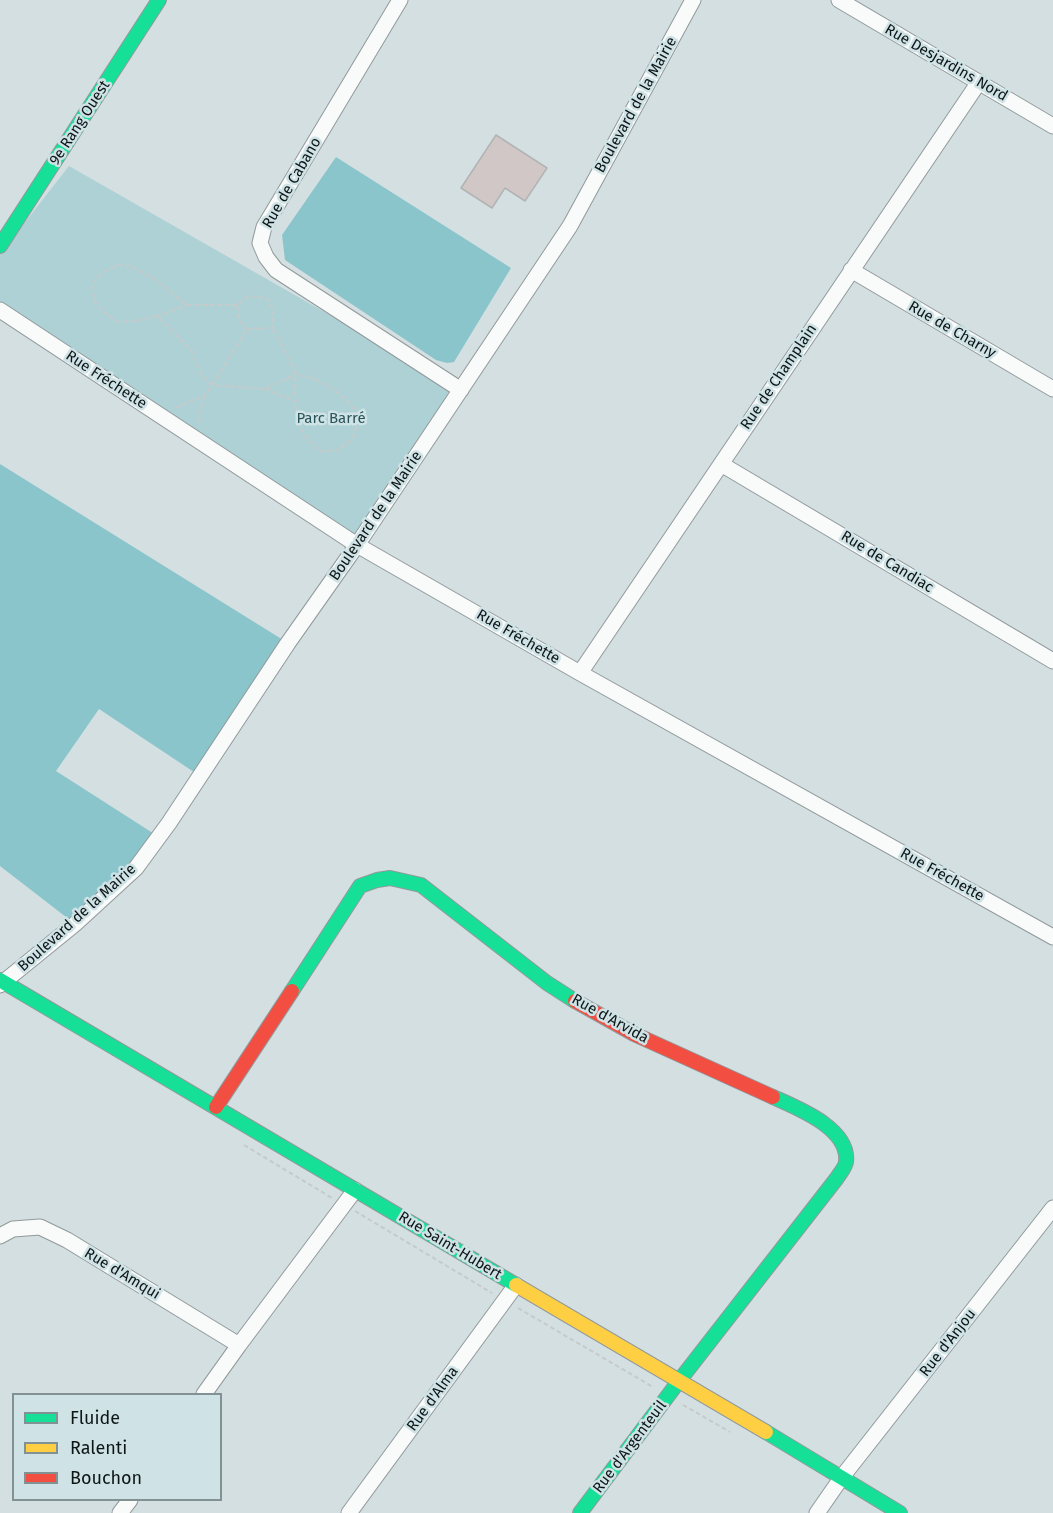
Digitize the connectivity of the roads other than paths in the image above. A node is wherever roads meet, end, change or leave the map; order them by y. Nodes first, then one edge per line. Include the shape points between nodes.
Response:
1 (159, 0) edge
2 (400, 0) edge
3 (693, 0) edge
4 (839, 0) edge
5 (979, 82) junction
6 (1053, 126) edge
7 (0, 246) edge
8 (851, 270) junction
9 (0, 310) edge
10 (1053, 389) edge
11 (461, 390) junction
12 (721, 464) junction
13 (357, 545) junction
14 (1053, 661) edge
15 (580, 673) junction
16 (1053, 937) edge
17 (1, 983) edge
18 (216, 1107) junction
19 (355, 1190) junction
20 (1053, 1208) edge
21 (0, 1236) edge
22 (516, 1285) junction
23 (238, 1345) junction
24 (679, 1381) junction
25 (205, 1393) edge
26 (842, 1477) junction
27 (129, 1501) edge
28 (120, 1513) edge
29 (349, 1513) edge
30 (580, 1513) edge
31 (817, 1513) edge
32 (900, 1513) edge

1 - 7 street, 9e Rang Ouest
2 - 11 street, Rue de Cabano via 264,227 260,243 276,270
3 - 11 street, Boulevard de la Mairie via 570,226
4 - 5 street, Rue Desjardins Nord
5 - 6 street, Rue Desjardins Nord
5 - 8 street, Rue de Champlain
8 - 10 street, Rue de Charny
8 - 12 street, Rue de Champlain
9 - 13 street, Rue Fréchette
11 - 13 street, Boulevard de la Mairie
12 - 14 street, Rue de Candiac
12 - 15 street, Rue de Champlain
13 - 15 street, Rue Fréchette
13 - 17 street, Boulevard de la Mairie via 136,868 75,924
15 - 16 street, Rue Fréchette
17 - 18 street, Rue Saint-Hubert
18 - 19 street, Rue Saint-Hubert
18 - 24 street, Rue d'Arvida via 360,886 377,879 398,878 421,885 547,983 587,1009 828,1125 843,1142 846,1163
19 - 22 street, Rue Saint-Hubert
19 - 23 street
20 - 26 street, Rue d'Anjou
21 - 23 street, Rue d'Amqui via 13,1229 40,1227
22 - 24 street, Rue Saint-Hubert
22 - 29 street, Rue d'Alma
23 - 25 street
24 - 26 street, Rue Saint-Hubert
24 - 30 street, Rue d'Argenteuil
26 - 31 street
26 - 32 street, Rue Saint-Hubert
27 - 28 street

